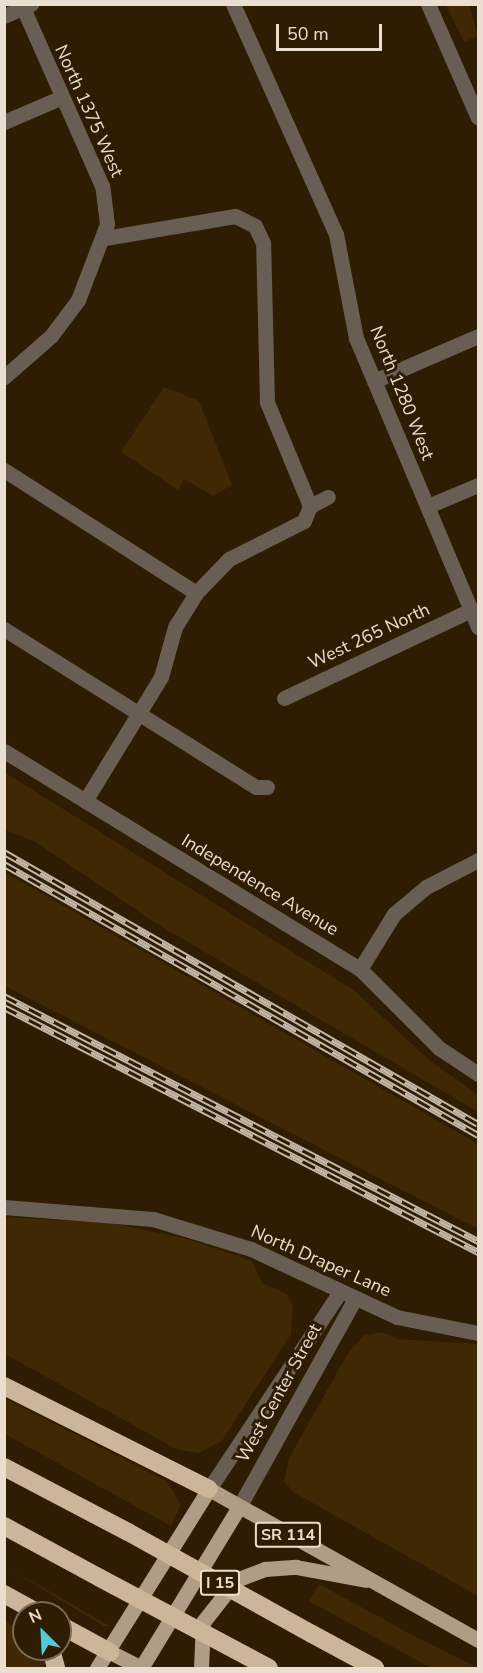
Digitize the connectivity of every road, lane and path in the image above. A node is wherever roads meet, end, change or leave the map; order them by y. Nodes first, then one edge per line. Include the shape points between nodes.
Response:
1 (233, 4) edge
2 (428, 4) edge
3 (27, 6) edge
4 (4, 16) edge
5 (62, 97) junction
6 (478, 118) edge
7 (4, 122) edge
8 (105, 238) junction
9 (478, 336) edge
10 (4, 377) edge
11 (374, 381) junction
12 (4, 470) edge
13 (478, 485) edge
14 (328, 497) dead end
15 (310, 506) junction
16 (428, 506) junction
17 (196, 594) junction
18 (471, 610) junction
19 (478, 627) edge
20 (4, 629) edge
21 (284, 698) dead end
22 (137, 714) junction
23 (4, 750) edge
24 (267, 787) dead end
25 (85, 801) junction
26 (478, 860) edge
27 (360, 969) junction
28 (478, 1074) edge
29 (4, 1208) edge
30 (339, 1293) junction
31 (354, 1300) junction
32 (478, 1334) edge
33 (4, 1386) edge
34 (4, 1467) edge
35 (209, 1489) junction
36 (239, 1507) junction
37 (4, 1526) edge
38 (369, 1580) junction
39 (72, 1631) edge
40 (478, 1640) edge
41 (110, 1652) junction
42 (97, 1668) edge
43 (141, 1668) edge
44 (201, 1668) edge
45 (269, 1668) edge
46 (375, 1668) edge

1 - 11 street, North 1280 West via 336,234 356,338
2 - 6 street
3 - 4 street
3 - 5 street, North 1375 West
5 - 7 street
5 - 8 street, North 1375 West via 102,186
8 - 10 street, North 1375 West via 78,300 51,336
8 - 15 street via 235,216 255,226 263,243 267,402
9 - 11 street
11 - 16 street, North 1280 West
12 - 17 street
13 - 16 street
14 - 15 street
15 - 17 street via 304,521 229,560
16 - 18 street, North 1280 West
17 - 22 street via 175,627 161,677
18 - 19 street, North 1280 West
18 - 21 street, West 265 North
20 - 22 street
22 - 24 street via 256,787
22 - 25 street
23 - 25 street, Independence Avenue
25 - 27 street, Independence Avenue
26 - 27 street via 426,887 394,914
27 - 28 street, Independence Avenue via 439,1048
29 - 30 street, North Draper Lane via 153,1219 252,1249
30 - 31 street, North Draper Lane
30 - 35 street, West Center Street
31 - 32 street, North Draper Lane via 422,1324
31 - 36 street, West Center Street
33 - 35 highway
34 - 46 highway, I 15, bridge
35 - 36 main road, SR 114
35 - 41 main road, West Center Street
36 - 38 main road, SR 114
36 - 43 main road, West Center Street
37 - 45 highway, bridge
38 - 40 main road, SR 114
38 - 44 main road via 337,1578 297,1567 265,1569 236,1580 203,1622
39 - 41 highway
41 - 42 main road, West Center Street
41 - 43 main road, West Center Street

